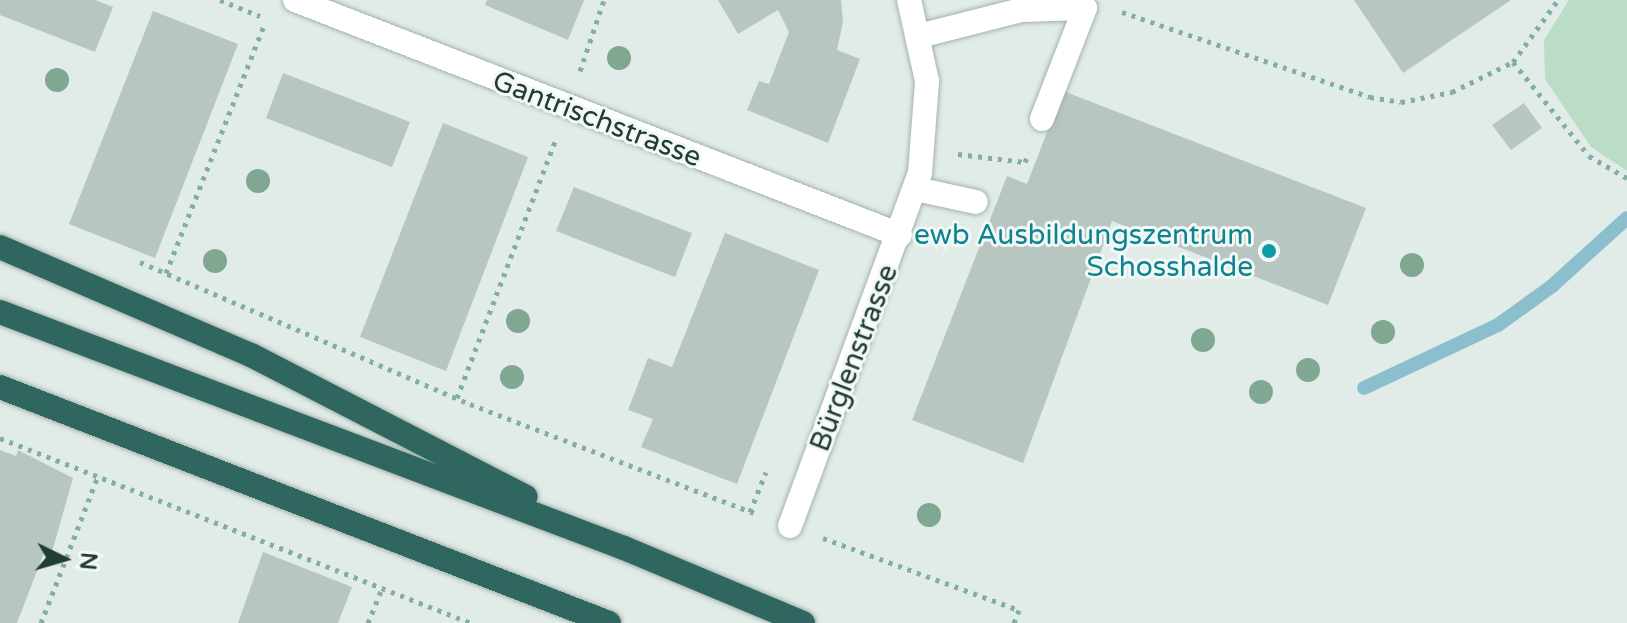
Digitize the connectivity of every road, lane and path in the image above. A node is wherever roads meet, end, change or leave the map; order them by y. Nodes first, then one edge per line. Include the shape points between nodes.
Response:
1 (295, 0) edge
2 (604, 0) edge
3 (909, 0) edge
4 (1558, 0) edge
5 (1085, 8) junction
6 (267, 18) dead end
7 (919, 36) junction
8 (1513, 62) junction
9 (568, 108) junction
10 (1042, 119) dead end
11 (1627, 178) edge
12 (916, 189) junction
13 (976, 202) dead end
14 (900, 235) junction
15 (0, 247) edge
16 (124, 256) dead end
17 (166, 273) junction
18 (0, 312) edge
19 (0, 387) edge
20 (457, 398) junction
21 (0, 438) edge
22 (767, 468) dead end
23 (98, 476) junction
24 (750, 512) junction
25 (790, 526) junction
26 (624, 548) junction
27 (382, 588) junction
28 (41, 623) edge
29 (368, 623) edge
30 (471, 623) edge
31 (609, 623) edge
32 (803, 623) edge
33 (1014, 623) edge

1 - 9 street, Gantrischstrasse
2 - 9 path
3 - 7 street, Bürglenstrasse
4 - 8 path
5 - 7 street via 1021,10
5 - 8 path via 1160,22 1387,101 1410,102 1452,92
5 - 10 street
6 - 17 path
7 - 12 street, Bürglenstrasse via 927,119
8 - 11 path via 1582,149
9 - 14 street, Gantrischstrasse
9 - 20 path
12 - 13 street
12 - 14 street, Bürglenstrasse
14 - 25 street, Bürglenstrasse
15 - 26 highway via 251,355
16 - 17 path
17 - 20 path
18 - 26 highway
19 - 31 highway
20 - 24 path
21 - 23 path
22 - 24 path
23 - 27 path
23 - 28 path
24 - 25 path
25 - 33 path via 1019,610
26 - 32 highway
27 - 29 path
27 - 30 path

